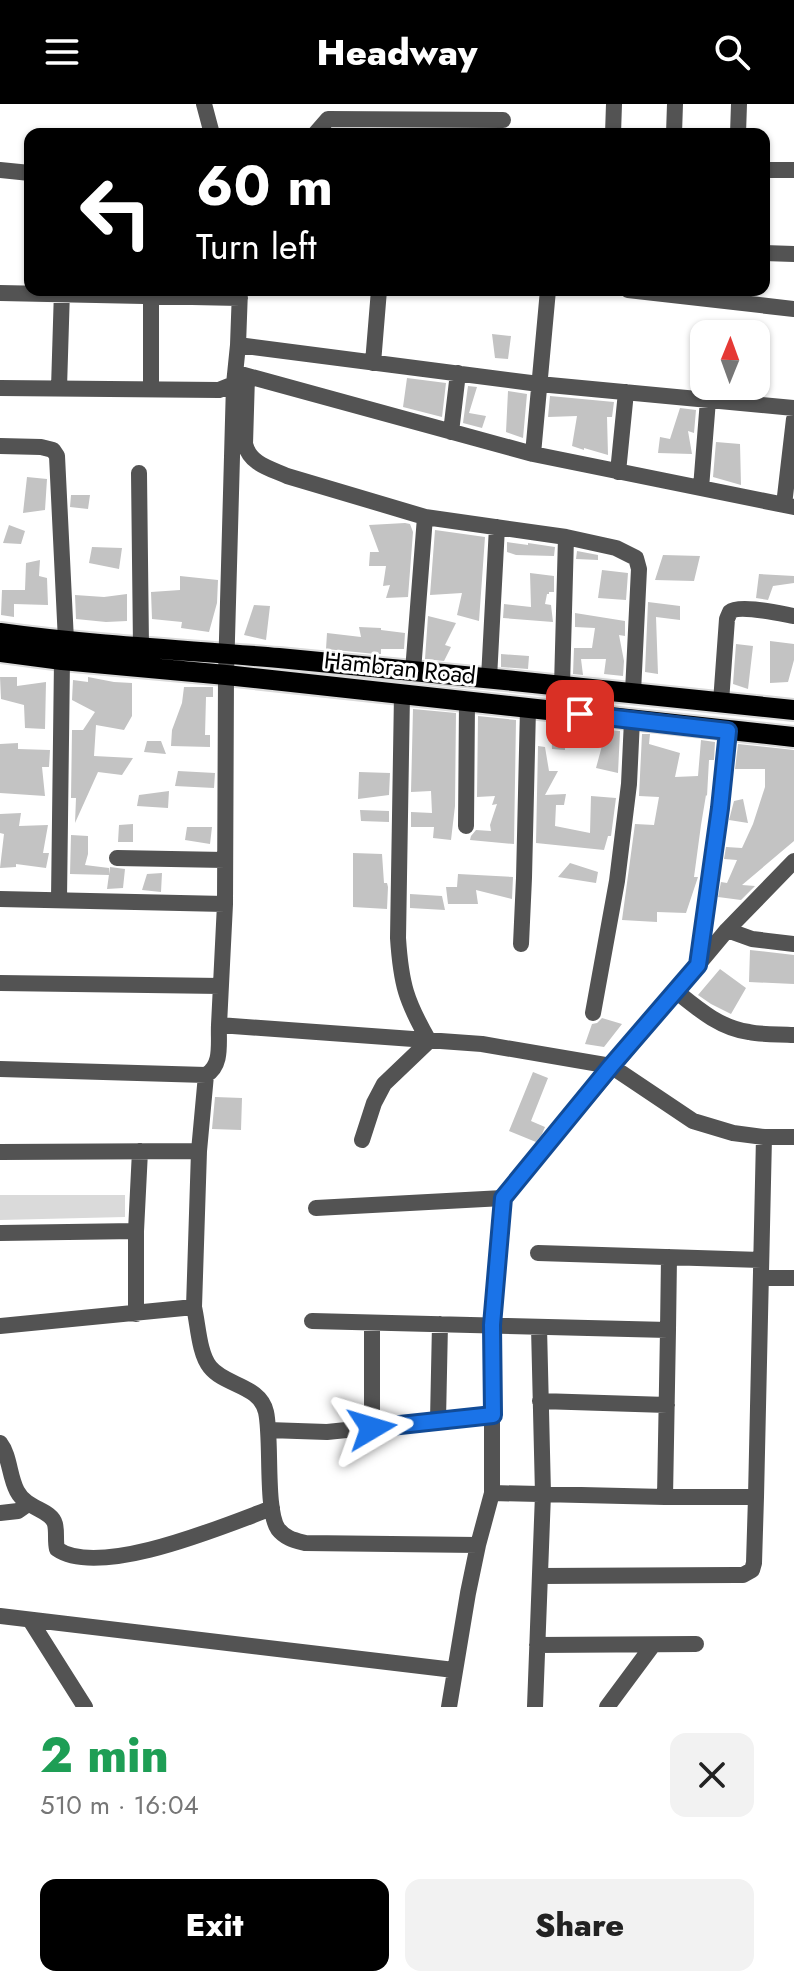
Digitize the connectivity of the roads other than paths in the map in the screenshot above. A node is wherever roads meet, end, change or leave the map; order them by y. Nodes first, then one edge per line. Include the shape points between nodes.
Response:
1 (204, 104) edge
2 (338, 104) edge
3 (614, 104) edge
4 (675, 104) edge
5 (739, 104) edge
6 (328, 119) junction
7 (503, 120) dead end
8 (210, 128) edge
9 (320, 128) edge
10 (613, 128) edge
11 (674, 128) edge
12 (738, 128) edge
13 (0, 170) edge
14 (770, 170) edge
15 (794, 170) edge
16 (24, 172) edge
17 (770, 253) edge
18 (794, 254) edge
19 (0, 293) edge
20 (24, 293) edge
21 (62, 296) edge
22 (150, 296) edge
23 (240, 296) edge
24 (379, 296) edge
25 (547, 296) edge
26 (680, 296) edge
27 (794, 309) edge
28 (238, 345) junction
29 (373, 363) junction
30 (458, 373) junction
31 (241, 382) junction
32 (539, 384) junction
33 (0, 388) edge
34 (59, 388) junction
35 (151, 388) junction
36 (626, 392) junction
37 (690, 398) edge
38 (708, 400) joint
39 (794, 408) edge
40 (794, 419) edge
41 (451, 432) junction
42 (0, 446) edge
43 (533, 454) junction
44 (618, 472) junction
45 (139, 473) dead end
46 (701, 488) junction
47 (789, 506) edge
48 (425, 517) junction
49 (497, 527) junction
50 (566, 537) junction
51 (794, 616) edge
52 (0, 633) edge
53 (141, 647) junction
54 (64, 651) junction
55 (0, 652) edge
56 (227, 654) junction
57 (413, 671) junction
58 (226, 675) junction
59 (489, 678) junction
60 (562, 686) junction
61 (633, 692) junction
62 (402, 694) junction
63 (467, 702) junction
64 (721, 702) junction
65 (528, 708) junction
66 (794, 710) edge
67 (632, 720) junction
68 (728, 731) junction
69 (794, 737) edge
70 (466, 826) dead end
71 (117, 858) dead end
72 (225, 860) junction
73 (794, 861) edge
74 (0, 899) edge
75 (59, 900) junction
76 (225, 904) junction
77 (727, 930) junction
78 (521, 944) dead end
79 (794, 944) edge
80 (698, 965) junction
81 (0, 983) edge
82 (221, 986) junction
83 (677, 992) junction
84 (593, 1013) dead end
85 (219, 1025) junction
86 (794, 1035) edge
87 (429, 1041) junction
88 (611, 1066) junction
89 (0, 1069) edge
90 (206, 1075) junction
91 (764, 1137) junction
92 (794, 1137) edge
93 (362, 1140) dead end
94 (140, 1151) junction
95 (199, 1151) junction
96 (0, 1152) edge
97 (503, 1198) junction
98 (316, 1208) dead end
99 (136, 1231) junction
100 (0, 1233) edge
101 (538, 1253) dead end
102 (669, 1257) junction
103 (761, 1260) junction
104 (761, 1278) junction
105 (794, 1278) edge
106 (194, 1307) junction
107 (136, 1314) junction
108 (312, 1321) dead end
109 (372, 1323) junction
110 (440, 1324) junction
111 (492, 1325) junction
112 (0, 1326) edge
113 (539, 1327) junction
114 (668, 1330) junction
115 (540, 1401) junction
116 (667, 1405) junction
117 (493, 1415) junction
118 (438, 1420) junction
119 (372, 1428) junction
120 (268, 1430) junction
121 (0, 1443) edge
122 (492, 1493) junction
123 (543, 1494) junction
124 (665, 1497) junction
125 (756, 1497) junction
126 (28, 1504) junction
127 (272, 1508) junction
128 (0, 1513) edge
129 (478, 1545) junction
130 (540, 1576) junction
131 (0, 1616) edge
132 (30, 1620) junction
133 (696, 1644) dead end
134 (537, 1645) junction
135 (653, 1645) junction
136 (454, 1670) junction
137 (85, 1707) edge
138 (449, 1707) edge
139 (535, 1707) edge
140 (607, 1707) edge

1 - 8 street
2 - 6 street
3 - 10 street
4 - 11 street
5 - 12 street
6 - 7 street
6 - 9 street
13 - 16 street
14 - 15 street
17 - 18 street
19 - 20 street
21 - 34 street
22 - 35 street
23 - 28 street
24 - 29 street
25 - 32 street
26 - 27 street
28 - 29 street
28 - 31 street
29 - 30 street
30 - 32 street
30 - 41 street
31 - 35 street via 219,390
31 - 41 street
31 - 48 street via 245,444 253,460 287,476
31 - 56 street via 235,408
32 - 36 street
32 - 43 street
33 - 34 street
34 - 35 street
36 - 37 street
36 - 44 street
38 - 39 street
38 - 46 street
40 - 47 street
41 - 43 street
42 - 54 street via 56,452
43 - 44 street
44 - 46 street
45 - 53 street
46 - 47 street
48 - 49 street
48 - 57 street
49 - 50 street
49 - 59 street
50 - 60 street
50 - 61 street via 636,558
51 - 64 street via 746,609 730,613
52 - 54 main road, Hambran Road
53 - 54 main road, Hambran Road
53 - 56 main road, Hambran Road
54 - 55 main road, Hambran Road
54 - 58 main road, Hambran Road
54 - 75 street
56 - 57 main road, Hambran Road
56 - 58 street
57 - 59 main road, Hambran Road
58 - 62 main road, Hambran Road
58 - 72 street
59 - 60 main road, Hambran Road
60 - 61 main road, Hambran Road
61 - 64 main road, Hambran Road
62 - 63 main road, Hambran Road
62 - 87 street via 400,974 406,998
63 - 65 main road, Hambran Road
63 - 70 street
64 - 66 main road, Hambran Road
65 - 67 main road, Hambran Road
65 - 78 street
67 - 68 main road, Hambran Road
67 - 84 street via 617,881
68 - 69 main road, Hambran Road
68 - 80 street
71 - 72 street
72 - 76 street
73 - 77 street
74 - 75 street
75 - 76 street
76 - 82 street
77 - 79 street
77 - 80 street
80 - 83 street
81 - 82 street
82 - 85 street
83 - 86 street via 731,1027
83 - 88 street
85 - 87 street
85 - 90 street via 217,1065
87 - 88 street via 482,1044
87 - 93 street via 384,1084
88 - 91 street via 693,1121
88 - 97 street
89 - 90 street
90 - 95 street
91 - 92 street
91 - 103 street
94 - 95 street
94 - 96 street
94 - 99 street
95 - 106 street
97 - 98 street
97 - 111 street
99 - 100 street
99 - 107 street
101 - 102 street
102 - 103 street
102 - 114 street
103 - 104 street
104 - 105 street
104 - 125 street
106 - 107 street
106 - 120 street via 204,1358 217,1374 259,1399
107 - 112 street
108 - 109 street
109 - 110 street
109 - 119 street
110 - 111 street
110 - 118 street
111 - 113 street
111 - 117 street
113 - 114 street
113 - 115 street
114 - 116 street
115 - 116 street
115 - 123 street
116 - 124 street
117 - 118 street
117 - 122 street
118 - 119 street
119 - 120 street
120 - 127 street
121 - 126 street via 19,1496
122 - 123 street
122 - 129 street
123 - 124 street
123 - 130 street
124 - 125 street
125 - 130 street via 754,1563 749,1573
126 - 127 street via 54,1520 59,1551 93,1558 195,1536
126 - 128 street
127 - 129 street via 281,1533 305,1543
129 - 136 street
130 - 134 street
131 - 132 street
132 - 136 street
132 - 137 street
133 - 135 street
134 - 135 street
134 - 139 street
135 - 140 street
136 - 138 street

